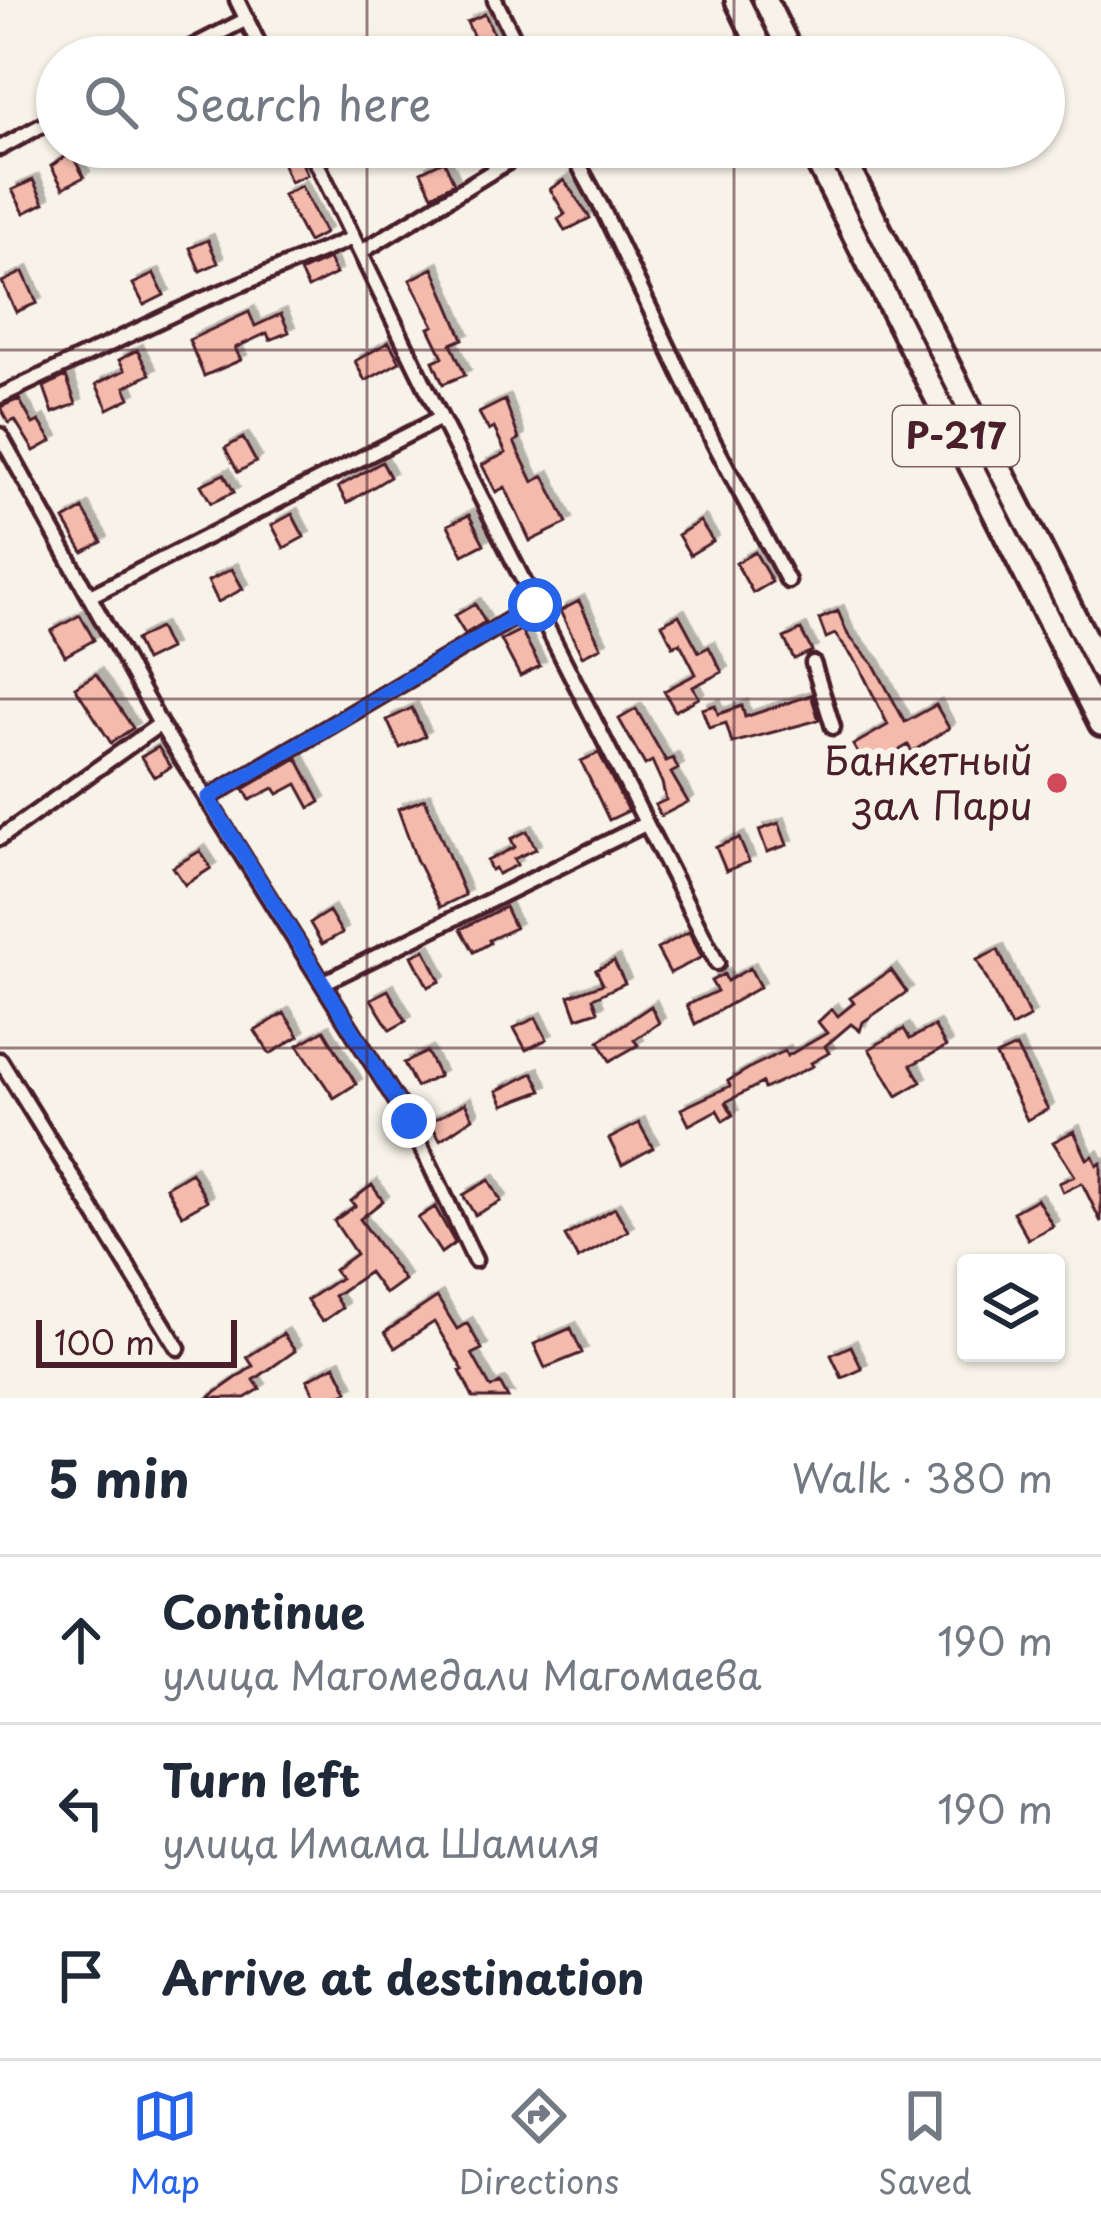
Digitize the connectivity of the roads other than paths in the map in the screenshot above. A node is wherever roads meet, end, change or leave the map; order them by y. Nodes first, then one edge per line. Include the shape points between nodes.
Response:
1 (237, 0) edge
2 (495, 0) edge
3 (737, 0) edge
4 (765, 0) edge
5 (247, 19) junction
6 (214, 36) edge
7 (255, 36) edge
8 (513, 36) edge
9 (755, 36) edge
10 (783, 36) edge
11 (36, 129) edge
12 (0, 148) edge
13 (319, 168) edge
14 (498, 168) edge
15 (579, 168) edge
16 (821, 168) edge
17 (849, 168) edge
18 (353, 238) junction
19 (362, 253) junction
20 (0, 395) edge
21 (441, 418) junction
22 (0, 435) edge
23 (788, 581) dead end
24 (92, 595) junction
25 (535, 605) junction
26 (813, 663) dead end
27 (1101, 669) edge
28 (160, 724) junction
29 (1101, 724) edge
30 (833, 727) dead end
31 (208, 798) junction
32 (645, 824) junction
33 (0, 838) edge
34 (717, 963) dead end
35 (323, 983) junction
36 (0, 1060) edge
37 (475, 1260) dead end
38 (178, 1348) dead end

1 - 5 street
2 - 8 street
3 - 9 highway
4 - 10 highway
5 - 6 street
5 - 7 street
11 - 12 street
13 - 18 street
14 - 19 street
15 - 23 street
16 - 29 highway, Р-217
17 - 27 highway, Р-217
18 - 19 street
18 - 20 street
19 - 21 street
21 - 24 street
21 - 25 street
22 - 24 street
24 - 28 street
25 - 31 street
25 - 32 street
26 - 30 street
28 - 31 street
28 - 33 street
31 - 35 street
32 - 34 street
32 - 35 street
35 - 37 street via 409,1121
36 - 38 street

